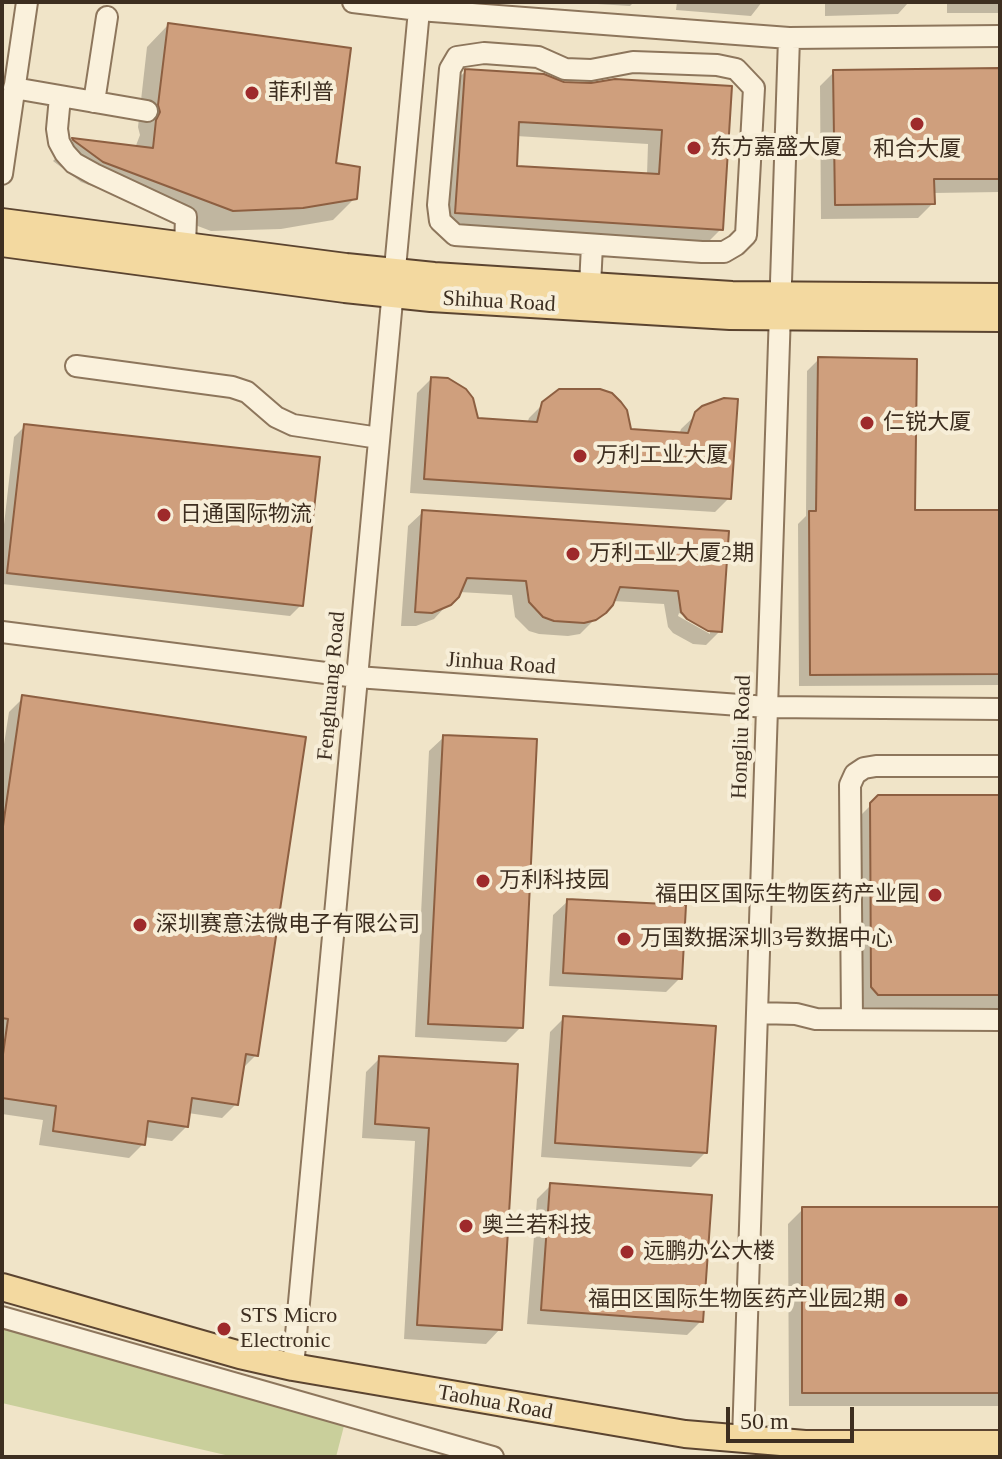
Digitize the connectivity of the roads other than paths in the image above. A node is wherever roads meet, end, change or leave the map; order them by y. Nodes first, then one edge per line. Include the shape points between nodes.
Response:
1 (27, 2) edge
2 (353, 2) edge
3 (419, 10) junction
4 (107, 17) dead end
5 (1000, 36) edge
6 (789, 38) junction
7 (14, 88) junction
8 (60, 97) junction
9 (94, 102) junction
10 (147, 111) dead end
11 (2, 174) edge
12 (2, 222) edge
13 (2, 243) edge
14 (592, 245) junction
15 (185, 247) junction
16 (393, 283) junction
17 (590, 286) junction
18 (1000, 297) edge
19 (781, 306) junction
20 (1000, 318) edge
21 (76, 366) dead end
22 (379, 438) junction
23 (2, 632) edge
24 (357, 677) junction
25 (767, 707) junction
26 (1000, 709) edge
27 (1000, 766) edge
28 (757, 1013) junction
29 (852, 1019) junction
30 (1000, 1020) edge
31 (2, 1287) edge
32 (2, 1317) edge
33 (293, 1367) junction
34 (743, 1439) junction
35 (1000, 1444) edge
36 (493, 1457) edge

1 - 7 street
2 - 3 street
3 - 6 street
3 - 16 street, Fenghuang Road
4 - 9 street
5 - 6 street
6 - 19 street, Hongliu Road
7 - 8 street
7 - 11 street
8 - 9 street
8 - 15 street via 57,129 65,153 94,174 186,217
9 - 10 street
12 - 15 main road, Shihua Road
13 - 16 main road, Shihua Road
14 - 14 street via 455,235 440,221 450,69 457,57 514,54 565,69 591,70 633,62 717,65 747,78 754,88 746,235 724,252
14 - 17 street
15 - 16 main road, Shihua Road
16 - 17 main road, Shihua Road
16 - 19 main road, Shihua Road via 683,313
16 - 22 street, Fenghuang Road
17 - 19 main road, Shihua Road
18 - 19 main road, Shihua Road
19 - 20 main road, Shihua Road
19 - 25 street, Hongliu Road
21 - 22 street via 232,387 293,425
22 - 24 street, Fenghuang Road
23 - 24 street, Jinhua Road
24 - 25 street, Jinhua Road
24 - 33 street, Fenghuang Road
25 - 26 street, Jinhua Road
25 - 28 street, Hongliu Road
27 - 29 street via 876,766 855,774 850,785
28 - 29 street
28 - 34 street, Hongliu Road
29 - 30 street
31 - 33 main road, Taohua Road
32 - 36 street
33 - 34 main road, Taohua Road via 685,1434
34 - 35 main road, Taohua Road

